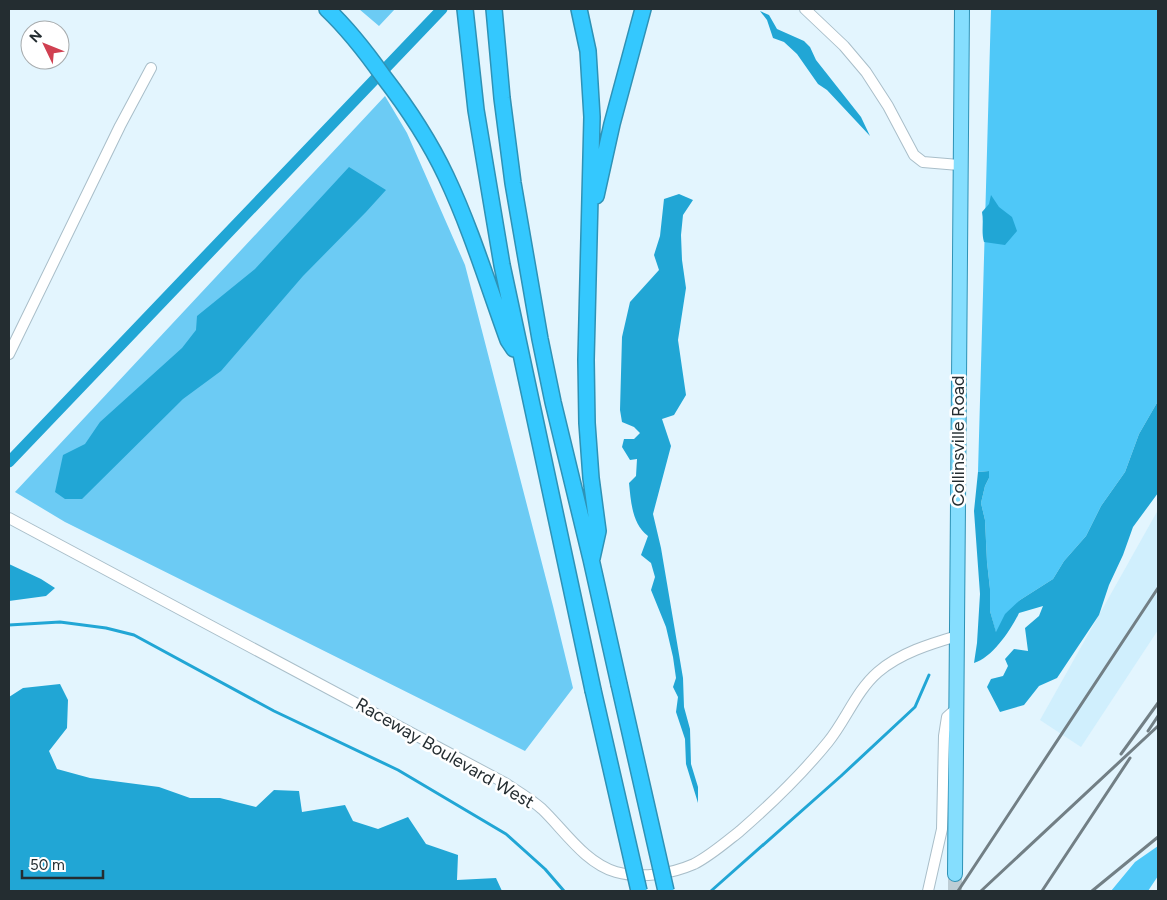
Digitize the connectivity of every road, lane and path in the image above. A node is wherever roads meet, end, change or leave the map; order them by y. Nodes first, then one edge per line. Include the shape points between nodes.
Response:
1 (327, 9) edge
2 (494, 9) edge
3 (580, 9) edge
4 (643, 9) edge
5 (805, 9) edge
6 (962, 9) edge
7 (465, 14) edge
8 (152, 68) dead end
9 (959, 165) junction
10 (589, 232) junction
11 (9, 354) edge
12 (523, 366) junction
13 (10, 519) edge
14 (591, 559) junction
15 (957, 636) junction
16 (956, 709) junction
17 (955, 874) tunnel mouth
18 (639, 891) edge
19 (666, 891) edge
20 (928, 891) edge

1 - 12 highway via 362,48 426,137 468,227 508,340
2 - 14 highway via 513,183 528,271 553,402
3 - 10 highway via 588,51 591,99
4 - 10 highway via 612,124
5 - 9 street via 866,72 914,155 923,162
6 - 9 main road, Collinsville Road
7 - 12 highway via 488,184
8 - 11 street via 120,126
9 - 15 main road, Collinsville Road
10 - 14 highway via 587,423 598,531
12 - 18 highway, bridge via 592,690
13 - 15 street, Raceway Boulevard West via 504,783 540,807 596,862 616,872 644,875 675,871 696,863 726,843 763,811 828,742 860,692 878,672 926,645
14 - 19 highway, bridge
15 - 16 main road, Collinsville Road
16 - 17 main road, Collinsville Road
16 - 20 street via 947,717 944,736 942,829

